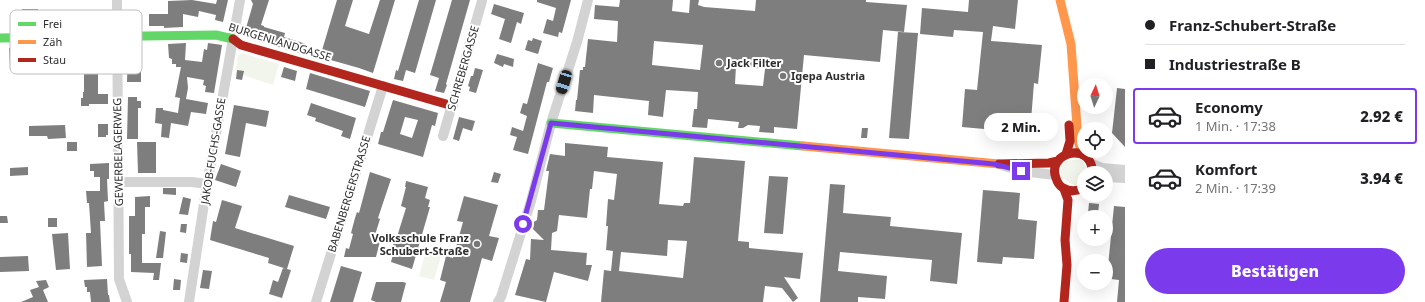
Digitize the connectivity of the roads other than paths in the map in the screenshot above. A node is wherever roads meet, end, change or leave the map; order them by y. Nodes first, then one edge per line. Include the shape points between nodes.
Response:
1 (117, 0) edge
2 (240, 0) edge
3 (588, 0) edge
4 (1060, 0) edge
5 (482, 1) edge
6 (117, 10) edge
7 (142, 35) edge
8 (0, 38) edge
9 (10, 38) edge
10 (232, 39) junction
11 (117, 74) edge
12 (383, 86) junction
13 (453, 106) junction
14 (551, 123) junction
15 (1077, 126) edge
16 (443, 136) dead end
17 (1077, 153) edge
18 (1066, 154) junction
19 (1058, 161) junction
20 (994, 164) junction
21 (1113, 169) edge
22 (1125, 170) edge
23 (1054, 175) junction
24 (1113, 177) edge
25 (1125, 178) edge
26 (119, 182) junction
27 (207, 184) junction
28 (1064, 189) junction
29 (1077, 190) edge
30 (1078, 202) edge
31 (1067, 265) junction
32 (500, 300) edge
33 (127, 302) edge
34 (189, 302) edge
35 (316, 302) edge
36 (1064, 302) edge

1 - 6 street, GEWERBELAGERWEG
2 - 10 street, JAKOB-FUCHS-GASSE
3 - 14 street
4 - 15 street via 1071,44
4 - 18 street via 1070,141
5 - 13 street, SCHREBERGASSE
7 - 10 street, BURGENLANDGASSE via 216,35
8 - 9 street, BURGENLANDGASSE
10 - 12 street, BURGENLANDGASSE via 241,45
10 - 27 street, JAKOB-FUCHS-GASSE
11 - 26 street, GEWERBELAGERWEG
12 - 13 street, BURGENLANDGASSE
12 - 35 street, BABENBERGERSTRASSE
13 - 16 street, SCHREBERGASSE
14 - 20 street
14 - 32 street via 531,201
17 - 18 street
18 - 19 street
19 - 20 street via 1049,164
19 - 23 street
20 - 23 street via 1021,171
21 - 22 street
23 - 28 street
24 - 25 street
26 - 27 street
26 - 33 street, GEWERBELAGERWEG via 120,279
27 - 34 street, JAKOB-FUCHS-GASSE
28 - 29 street
28 - 31 street via 1068,200 1065,240
30 - 31 street
31 - 36 street

